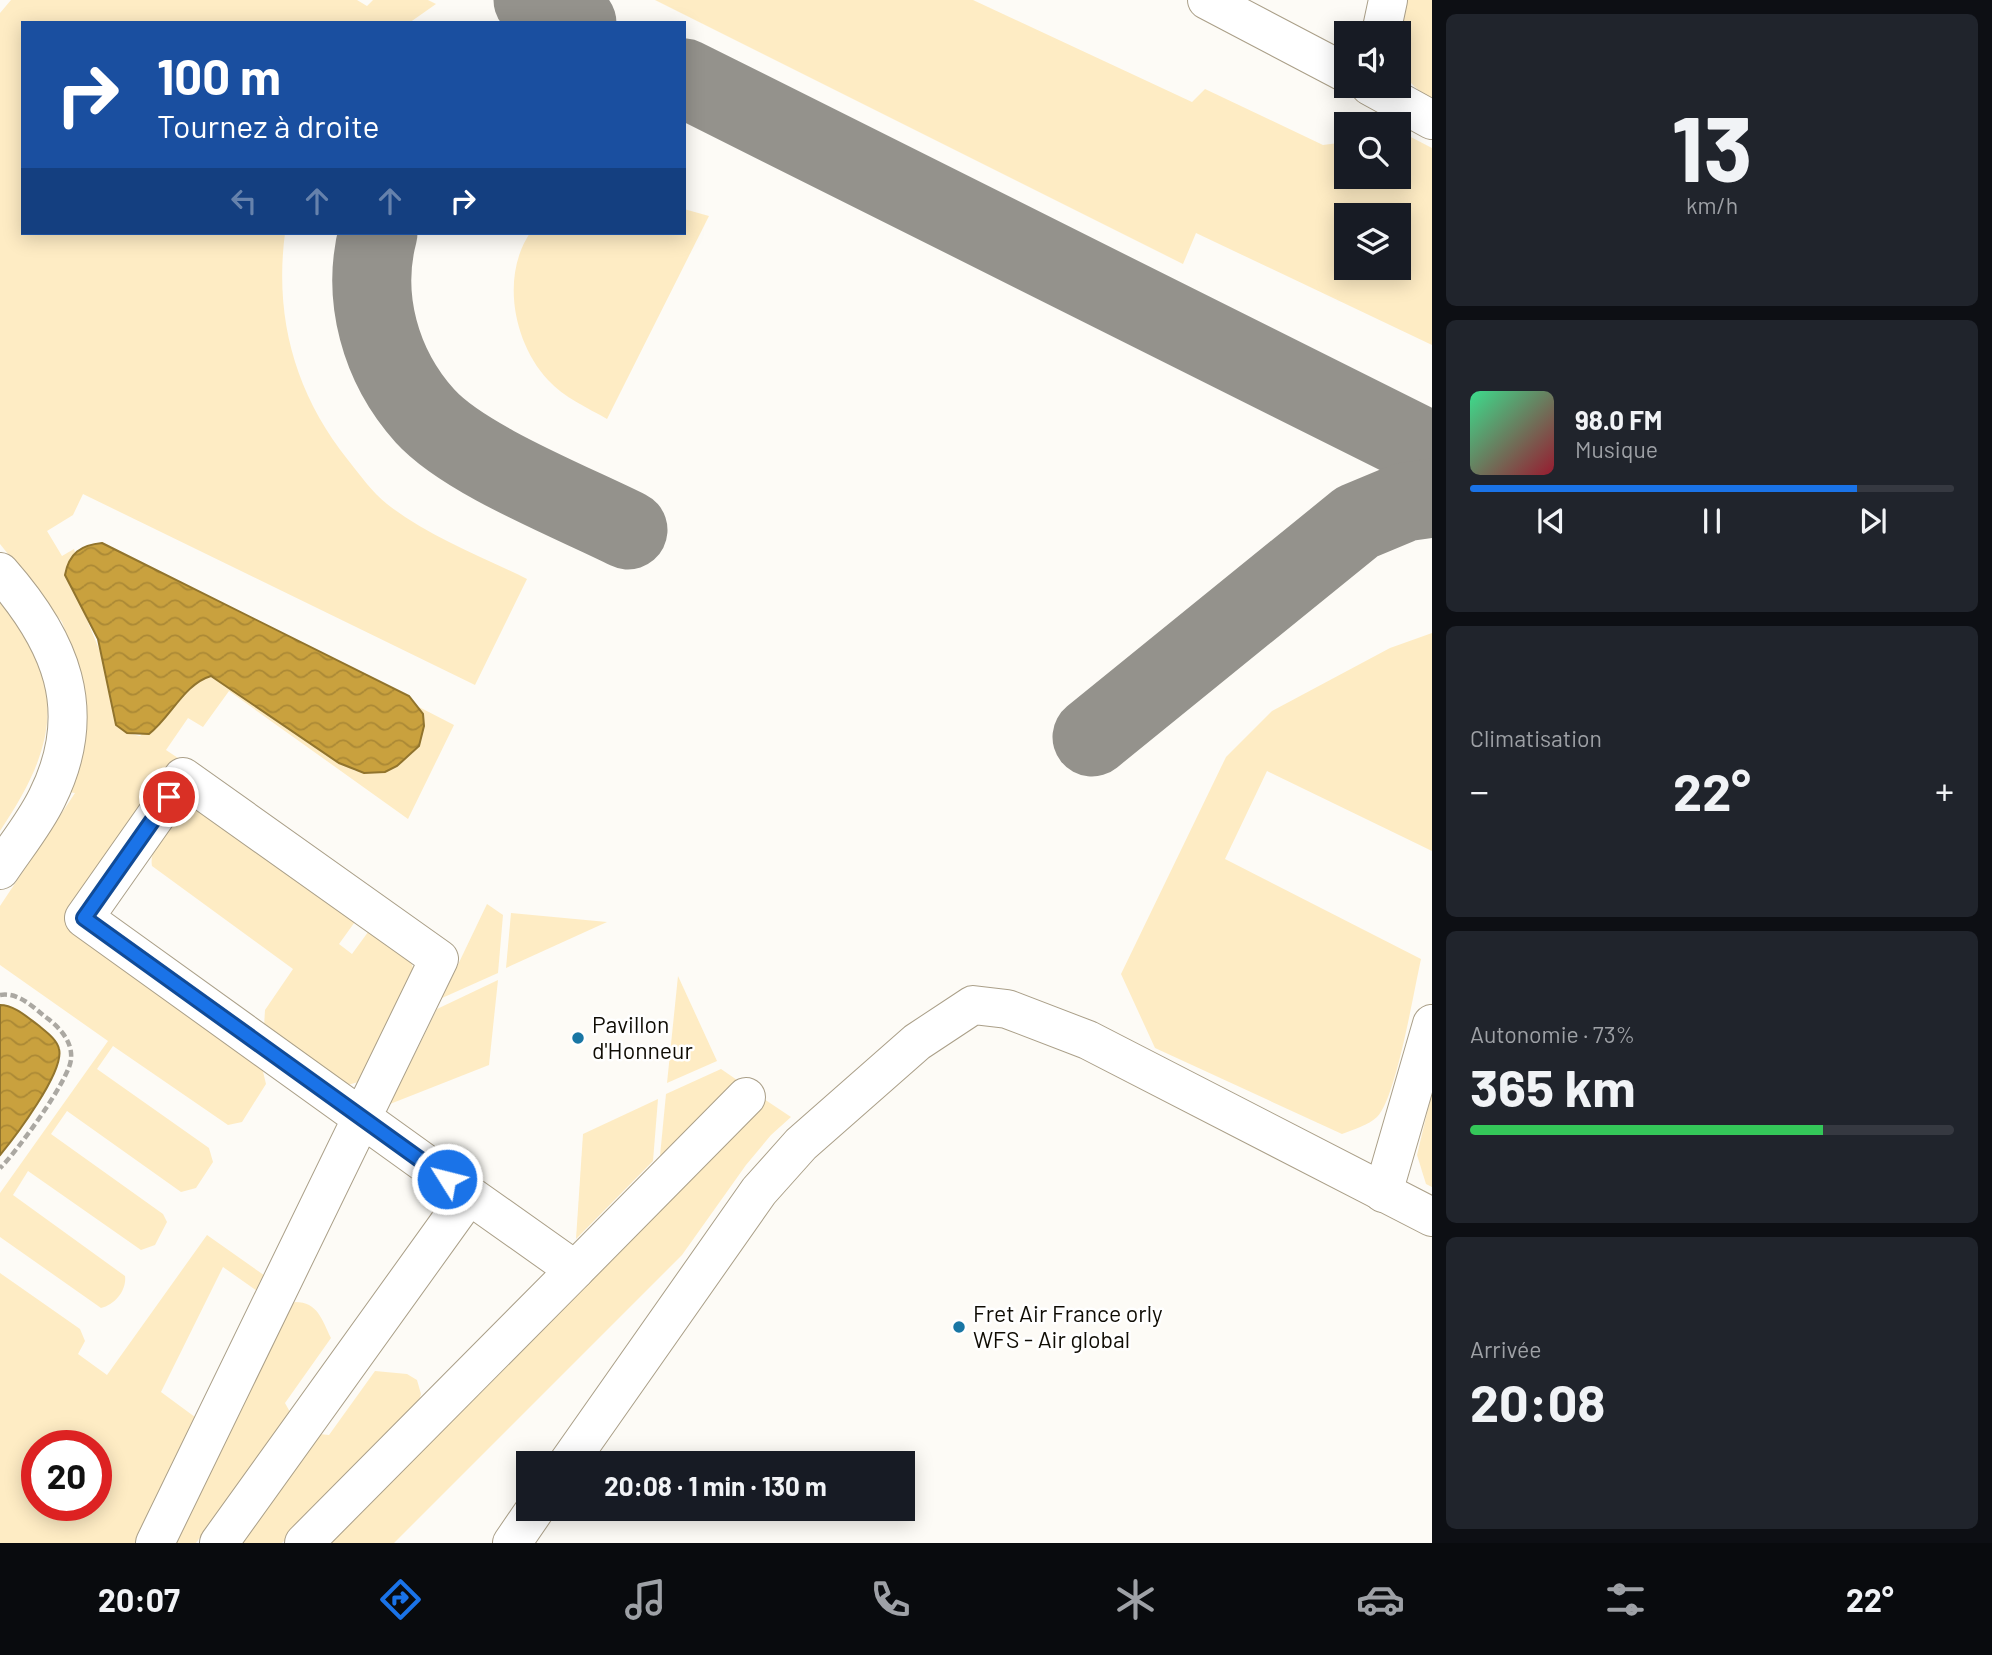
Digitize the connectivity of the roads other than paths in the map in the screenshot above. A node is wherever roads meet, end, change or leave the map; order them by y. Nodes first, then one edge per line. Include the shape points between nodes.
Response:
1 (1207, 0) edge
2 (1388, 0) edge
3 (1384, 21) edge
4 (1334, 68) edge
5 (1391, 98) edge
6 (1432, 120) edge
7 (0, 572) edge
8 (0, 870) edge
9 (1432, 1024) edge
10 (746, 1097) dead end
11 (362, 1118) junction
12 (1383, 1193) junction
13 (469, 1195) junction
14 (1432, 1217) edge
15 (575, 1270) junction
16 (576, 1451) edge
17 (527, 1521) edge
18 (155, 1543) edge
19 (219, 1543) edge
20 (304, 1543) edge
21 (512, 1543) edge

1 - 4 lane
2 - 3 lane
5 - 6 lane
7 - 8 lane via 45,629 66,690 68,727 48,797
9 - 12 lane
10 - 15 lane
11 - 11 lane via 84,918 183,777 439,959
11 - 13 lane
11 - 18 lane
12 - 14 lane
12 - 16 lane via 1088,1040 1007,1009 973,1006 917,1042 801,1144 760,1191
13 - 15 lane
13 - 19 lane
15 - 20 lane
17 - 21 lane

